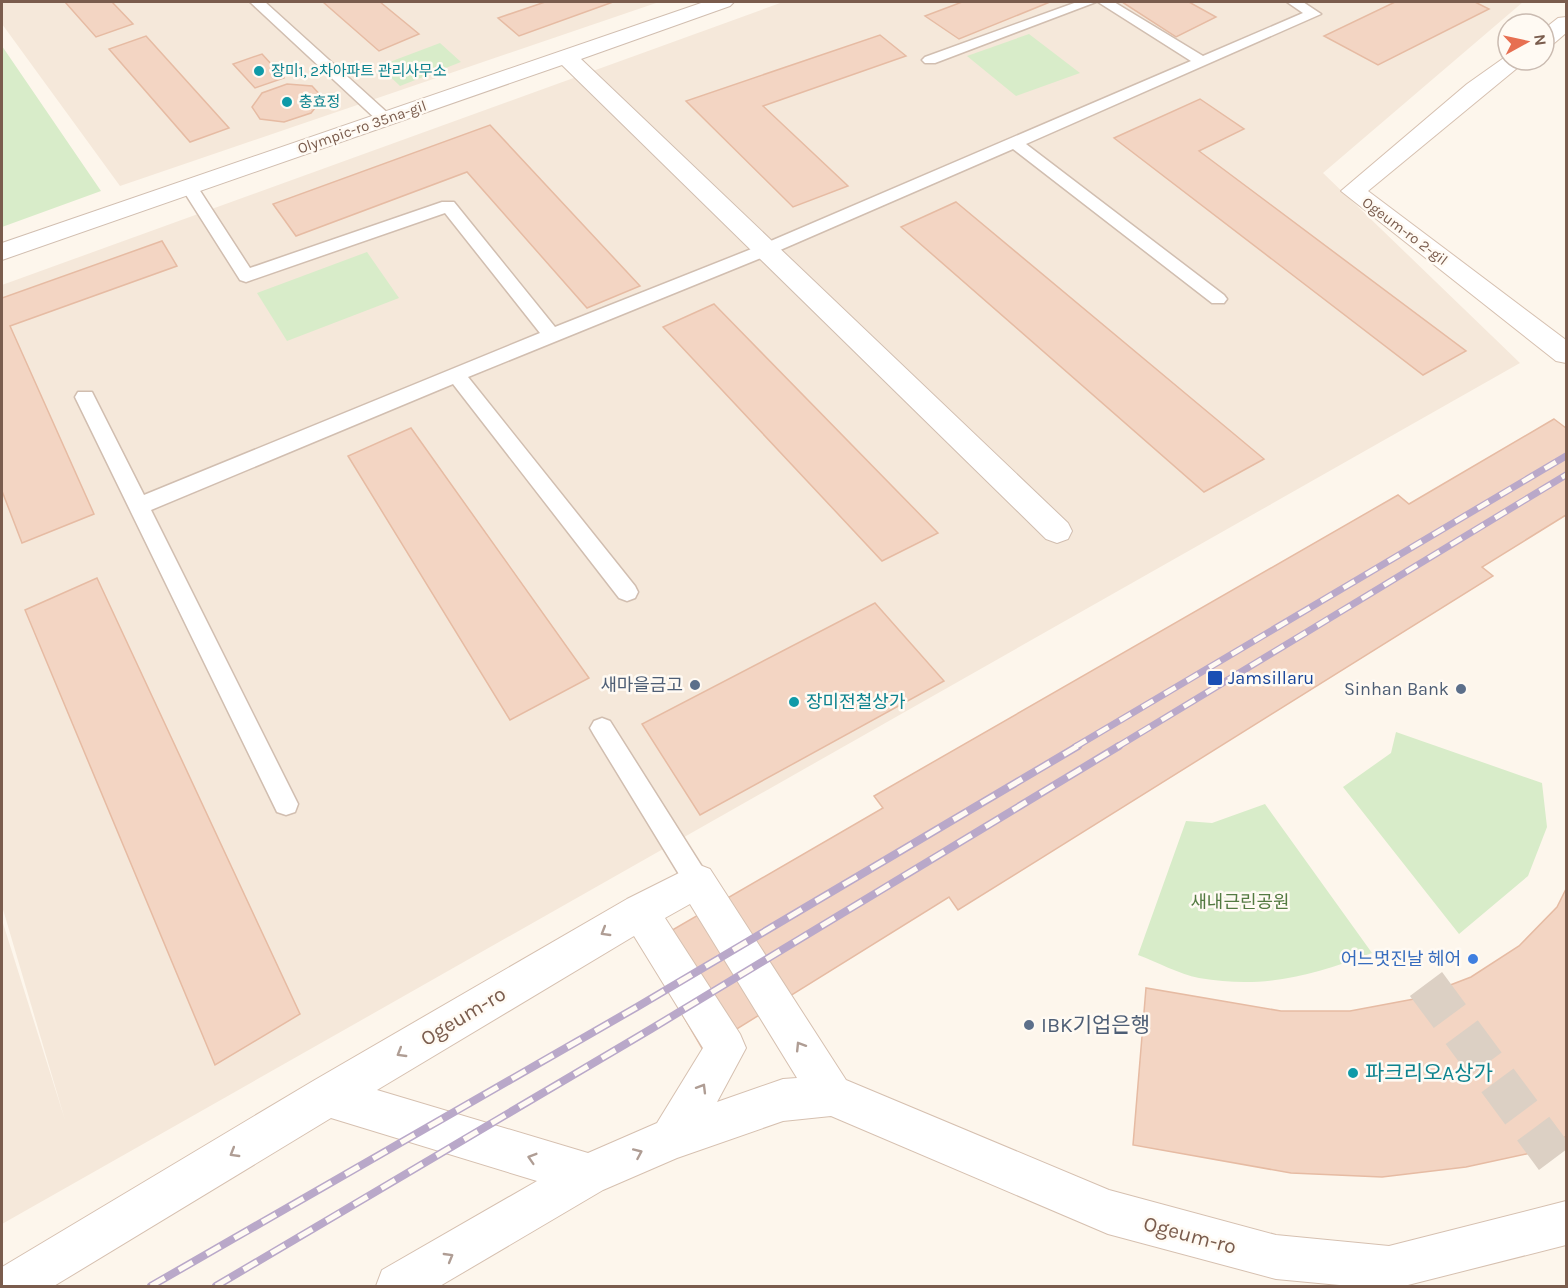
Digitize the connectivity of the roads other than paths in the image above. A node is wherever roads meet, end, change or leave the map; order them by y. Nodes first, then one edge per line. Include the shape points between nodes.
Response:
1 (257, 2) edge
2 (723, 2) edge
3 (1089, 2) edge
4 (1105, 2) edge
5 (1294, 2) edge
6 (565, 56) junction
7 (930, 60) dead end
8 (1202, 62) junction
9 (1499, 72) edge
10 (385, 119) junction
11 (1014, 142) junction
12 (189, 187) junction
13 (765, 250) junction
14 (2, 252) edge
15 (1218, 299) dead end
16 (552, 335) junction
17 (1566, 354) edge
18 (457, 376) junction
19 (85, 397) dead end
20 (139, 506) junction
21 (1057, 531) dead end
22 (627, 592) dead end
23 (602, 728) dead end
24 (286, 804) dead end
25 (697, 881) junction
26 (640, 912) junction
27 (831, 1095) junction
28 (328, 1096) junction
29 (672, 1138) junction
30 (588, 1175) junction
31 (1566, 1223) edge
32 (13, 1287) edge
33 (398, 1287) edge

1 - 10 lane
2 - 6 main road, Olympic-ro 35na-gil
3 - 7 lane
4 - 8 lane
5 - 8 lane via 1314,14
6 - 10 main road, Olympic-ro 35na-gil
6 - 13 main road
8 - 11 lane
9 - 17 main road, Ogeum-ro 2-gil via 1353,192
10 - 12 main road, Olympic-ro 35na-gil
11 - 13 lane
11 - 15 lane
12 - 14 main road, Olympic-ro 35na-gil
12 - 16 lane via 246,276 448,206
13 - 16 lane
13 - 21 main road
16 - 18 lane
18 - 20 lane
18 - 22 lane
19 - 20 lane
20 - 24 lane
23 - 25 lane
25 - 26 main road, Ogeum-ro
27 -> 25 main road
26 -> 28 main road, Ogeum-ro
29 -> 26 main road via 726,1048
27 - 29 main road, Ogeum-ro via 783,1100
27 - 31 main road, Ogeum-ro via 1108,1212 1276,1257 1389,1268
30 -> 28 main road
28 -> 32 main road, Ogeum-ro
30 -> 29 main road, Ogeum-ro
33 -> 30 main road, Ogeum-ro

